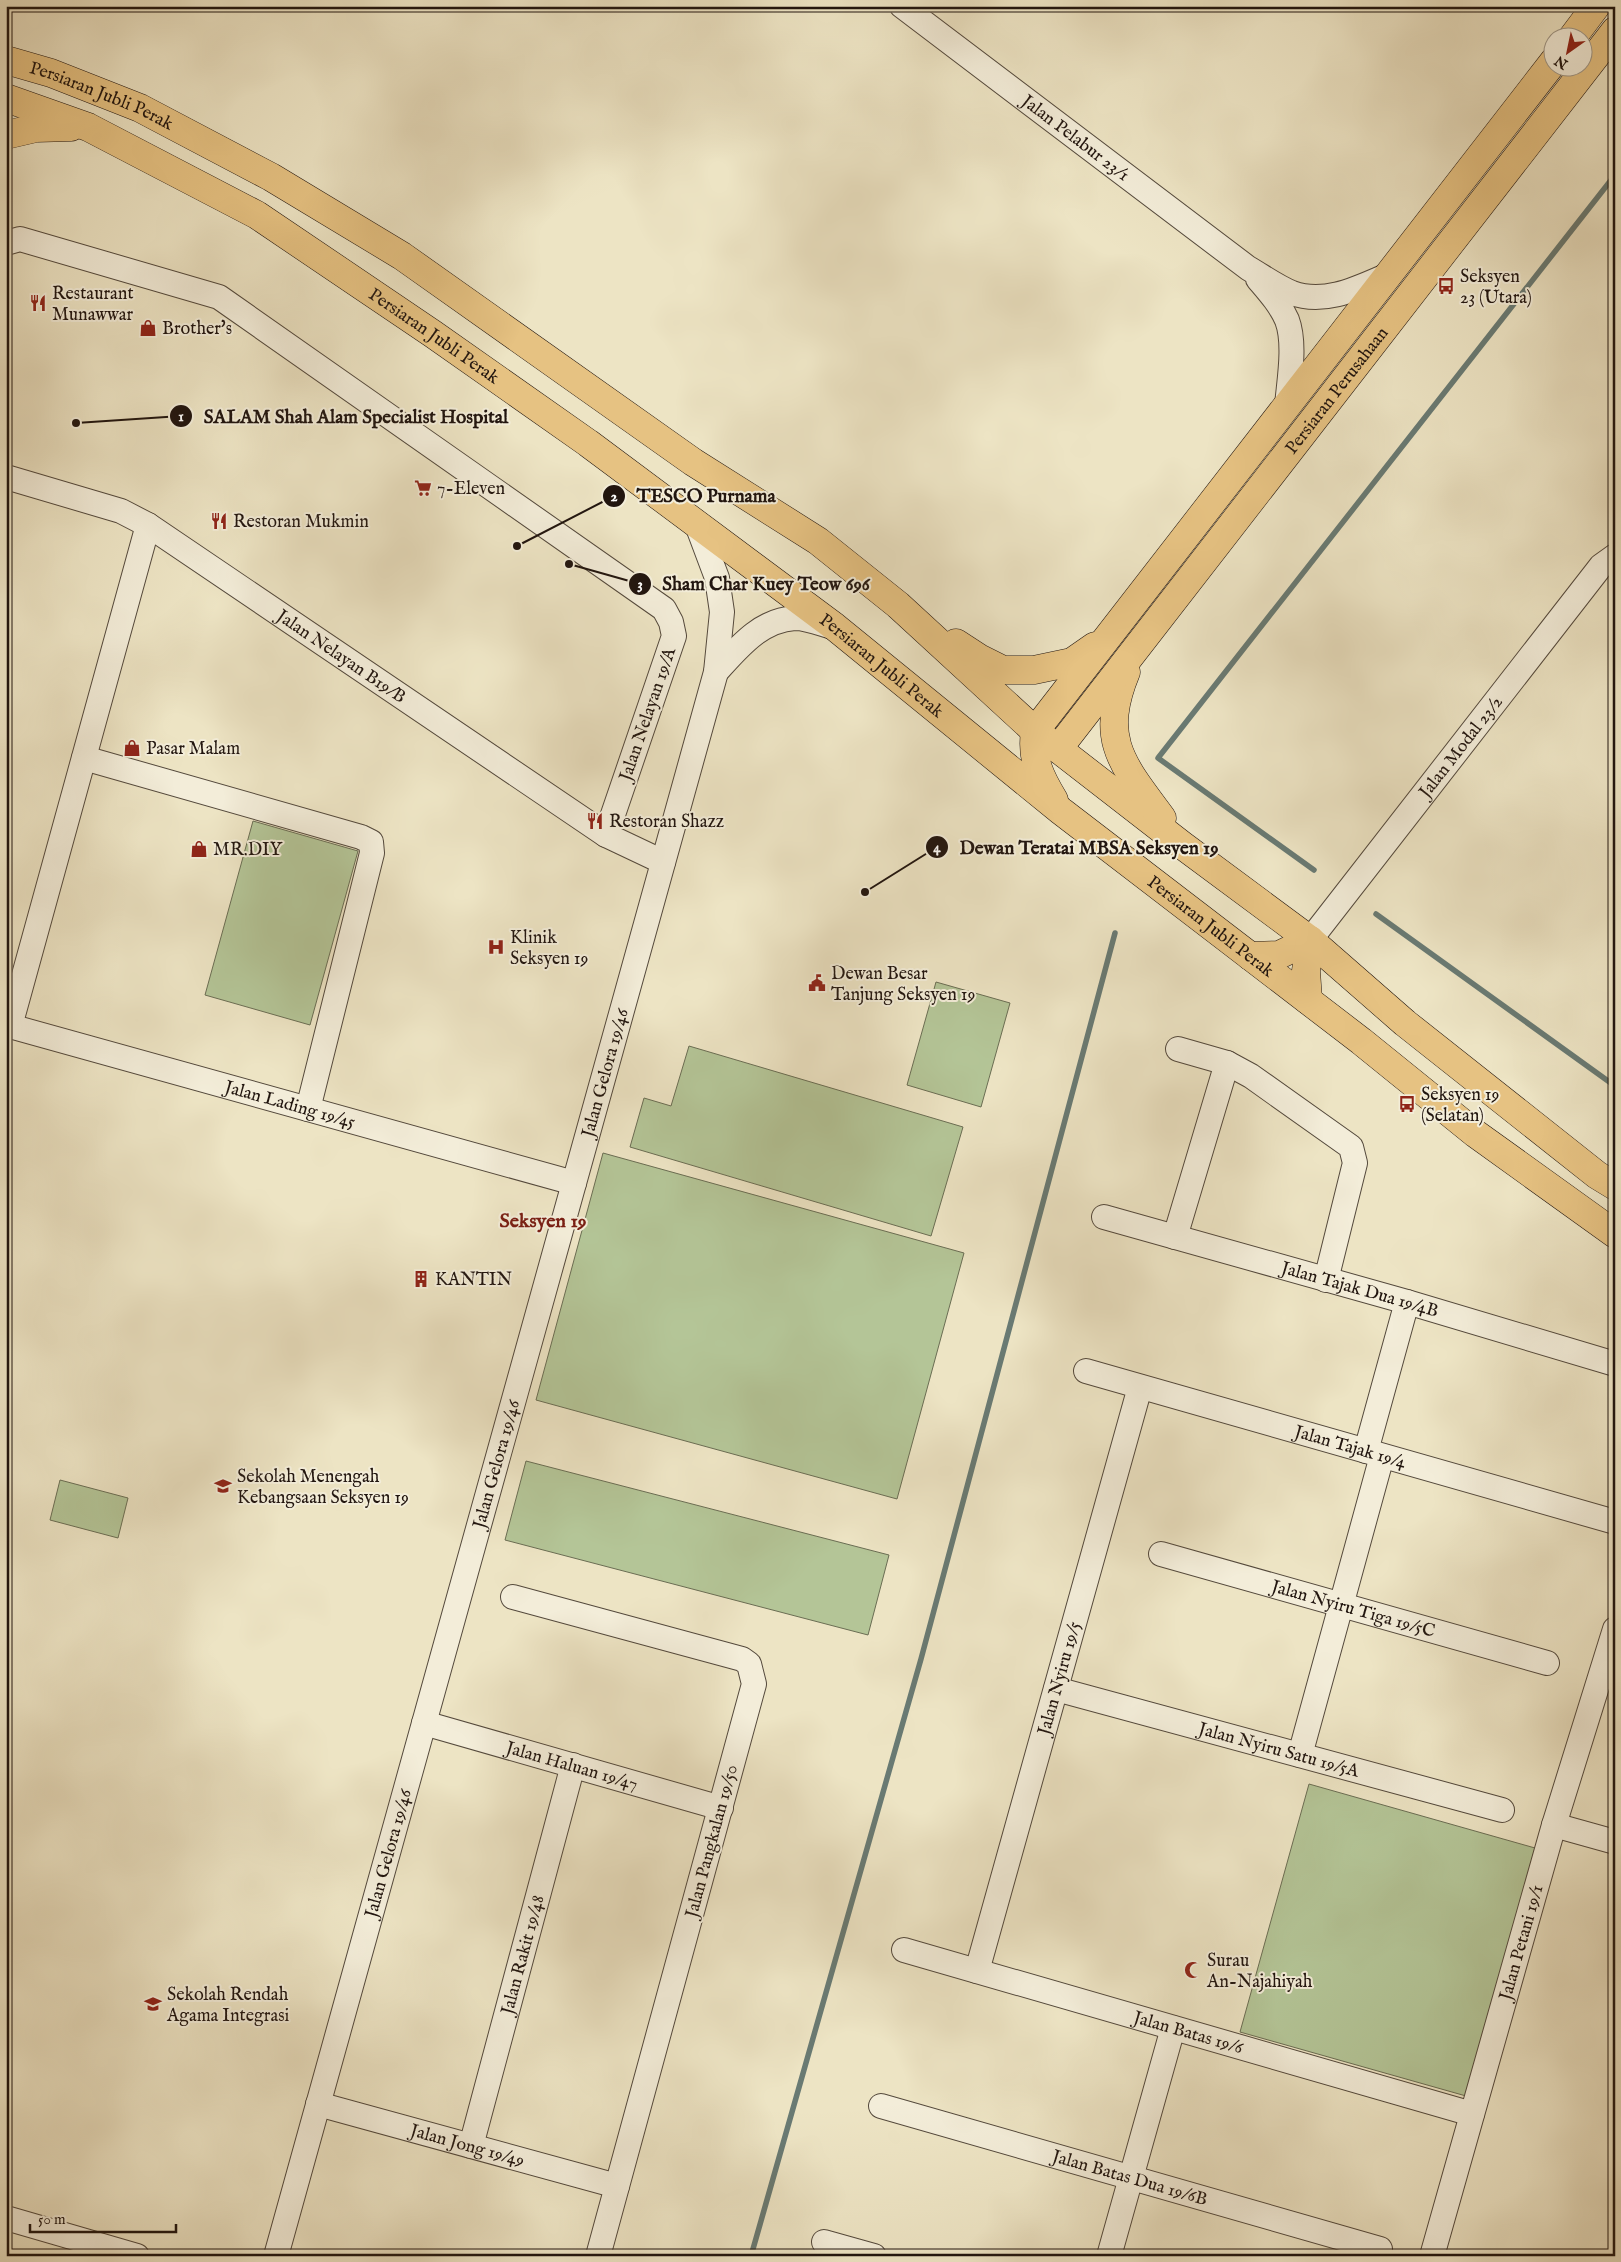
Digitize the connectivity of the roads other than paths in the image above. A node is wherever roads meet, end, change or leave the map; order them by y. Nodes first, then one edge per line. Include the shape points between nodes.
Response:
1 (902, 6) edge
2 (1596, 6) edge
3 (1580, 28) edge
4 (1615, 31) edge
5 (6, 60) edge
6 (1544, 74) edge
7 (6, 98) edge
8 (88, 127) junction
9 (6, 135) edge
10 (6, 243) edge
11 (1248, 268) junction
12 (1388, 275) junction
13 (1287, 406) junction
14 (6, 477) edge
15 (696, 522) junction
16 (148, 525) junction
17 (1615, 556) edge
18 (898, 605) junction
19 (835, 628) junction
20 (1106, 638) junction
21 (1135, 650) junction
22 (716, 672) junction
23 (1034, 731) junction
24 (986, 751) junction
25 (1046, 754) junction
26 (84, 758) junction
27 (1061, 812) junction
28 (606, 834) junction
29 (1182, 845) junction
30 (663, 862) junction
31 (1310, 940) junction
32 (1250, 956) junction
33 (1308, 1000) junction
34 (8, 1025) edge
35 (1178, 1049) dead end
36 (1228, 1063) junction
37 (308, 1109) junction
38 (574, 1183) junction
39 (1615, 1186) edge
40 (1104, 1218) dead end
41 (1615, 1234) edge
42 (1175, 1237) junction
43 (1326, 1280) junction
44 (1407, 1302) junction
45 (1615, 1364) edge
46 (1086, 1372) dead end
47 (1140, 1387) junction
48 (1374, 1453) junction
49 (1615, 1522) edge
50 (1161, 1554) dead end
51 (513, 1598) dead end
52 (1341, 1604) junction
53 (1615, 1629) edge
54 (1547, 1662) dead end
55 (1056, 1689) junction
56 (424, 1723) junction
57 (1300, 1755) junction
58 (573, 1765) junction
59 (721, 1808) junction
60 (1502, 1810) dead end
61 (1554, 1825) junction
62 (1615, 1842) edge
63 (904, 1950) dead end
64 (978, 1971) junction
65 (1173, 2028) junction
66 (318, 2104) junction
67 (880, 2106) dead end
68 (1472, 2114) junction
69 (471, 2146) junction
70 (1131, 2178) junction
71 (617, 2186) junction
72 (6, 2218) edge
73 (824, 2242) dead end
74 (1380, 2249) dead end
75 (137, 2256) edge
76 (276, 2256) edge
77 (598, 2256) edge
78 (874, 2256) edge
79 (1109, 2256) edge
80 (1432, 2256) edge

1 - 11 street, Jalan Pelabur 23/1
2 - 3 main road
4 - 21 main road, Persiaran Perusahaan
5 - 18 main road, Persiaran Jubli Perak via 51,73 140,108 271,177 402,256 694,462 818,542
6 - 12 main road, Persiaran Perusahaan
7 - 8 main road, Persiaran Jubli Perak
8 - 9 main road via 36,128
8 - 15 main road, Persiaran Jubli Perak via 257,215 441,339
10 - 28 street, Jalan Nelayan 19/A via 20,239 219,297 664,609 674,636
11 - 12 street, Jalan Pelabur 23/1 via 1292,293 1318,297 1349,292
11 - 13 street, Jalan Pelabur 23/1 via 1276,300 1288,322 1291,352
12 - 13 main road, Persiaran Perusahaan
13 - 20 main road, Persiaran Perusahaan
14 - 16 street, Jalan Nelayan B19/B via 121,511
15 - 19 main road, Persiaran Jubli Perak
15 - 22 street, Jalan Gelora 19/46 via 717,578 722,612
16 - 26 street
16 - 28 street, Jalan Nelayan B19/B
17 - 31 street, Jalan Modal 23/2 via 1601,566
18 - 20 main road via 1003,670 1034,670 1072,662
18 - 23 main road, Persiaran Jubli Perak
19 - 22 street, Jalan Gelora 19/46 via 795,618 762,627
19 - 24 main road, Persiaran Jubli Perak
20 - 23 main road, Persiaran Perusahaan
21 - 25 main road, Persiaran Perusahaan
21 - 29 main road via 1117,693 1113,721 1118,752 1134,780
22 - 30 street, Jalan Gelora 19/46
23 - 25 main road, Persiaran Jubli Perak
24 - 25 main road
24 - 27 main road, Persiaran Jubli Perak
25 - 27 main road via 1040,776
25 - 29 main road, Persiaran Jubli Perak
26 - 34 street
26 - 37 street via 371,842 372,853
27 - 32 main road, Persiaran Jubli Perak
28 - 30 street, Jalan Nelayan B19/B
29 - 31 main road, Persiaran Jubli Perak
30 - 38 street, Jalan Gelora 19/46
31 - 32 main road via 1279,955
31 - 33 main road via 1306,971
31 - 39 main road, Persiaran Jubli Perak via 1406,1023
32 - 33 main road, Persiaran Jubli Perak
33 - 41 main road, Persiaran Jubli Perak via 1476,1134
34 - 37 street, Jalan Lading 19/45
35 - 36 street
36 - 42 street
36 - 43 street via 1351,1147 1355,1163
37 - 38 street, Jalan Lading 19/45
38 - 56 street, Jalan Gelora 19/46
40 - 42 street, Jalan Tajak Dua 19/4B
42 - 43 street, Jalan Tajak Dua 19/4B
43 - 44 street, Jalan Tajak Dua 19/4B
44 - 45 street, Jalan Tajak Dua 19/4B
44 - 48 street
46 - 47 street, Jalan Tajak 19/4
47 - 48 street, Jalan Tajak 19/4
47 - 55 street, Jalan Nyiru 19/5
48 - 49 street, Jalan Tajak 19/4
48 - 52 street
50 - 52 street, Jalan Nyiru Tiga 19/5C
51 - 59 street, Jalan Pangkalan 19/50 via 742,1659 749,1664 754,1684
52 - 54 street, Jalan Nyiru Tiga 19/5C
52 - 57 street
53 - 61 street, Jalan Petani 19/1
55 - 57 street, Jalan Nyiru Satu 19/5A
55 - 64 street, Jalan Nyiru 19/5
56 - 58 street, Jalan Haluan 19/47
56 - 66 street, Jalan Gelora 19/46
57 - 60 street, Jalan Nyiru Satu 19/5A
58 - 59 street, Jalan Haluan 19/47
58 - 69 street, Jalan Rakit 19/48
59 - 71 street, Jalan Pangkalan 19/50
61 - 62 street
61 - 68 street, Jalan Petani 19/1
63 - 64 street, Jalan Batas 19/6
64 - 65 street, Jalan Batas 19/6
65 - 68 street, Jalan Batas 19/6
65 - 70 street
66 - 69 street, Jalan Jong 19/49
66 - 76 street, Jalan Gelora 19/46
67 - 70 street, Jalan Batas Dua 19/6B
68 - 80 street, Jalan Petani 19/1
69 - 71 street, Jalan Jong 19/49
70 - 74 street, Jalan Batas Dua 19/6B
70 - 79 street
71 - 77 street, Jalan Pangkalan 19/50
72 - 75 street
73 - 78 street

